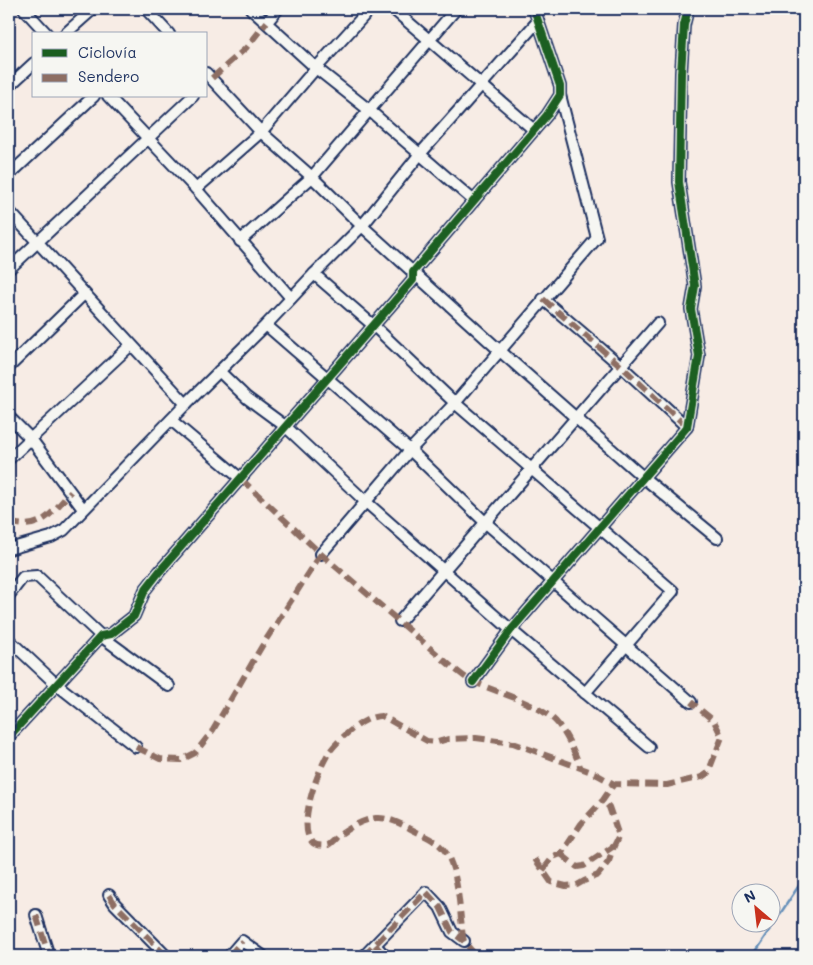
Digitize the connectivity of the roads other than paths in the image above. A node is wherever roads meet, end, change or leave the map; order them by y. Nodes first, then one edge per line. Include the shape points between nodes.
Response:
1 (24, 9) edge
2 (93, 9) edge
3 (146, 9) edge
4 (251, 9) edge
5 (278, 9) edge
6 (370, 9) edge
7 (393, 9) edge
8 (456, 9) edge
9 (534, 9) edge
10 (688, 9) edge
11 (538, 21) junction
12 (267, 22) junction
13 (45, 32) edge
14 (68, 32) edge
15 (165, 32) edge
16 (429, 40) junction
17 (32, 65) edge
18 (316, 68) junction
19 (208, 78) edge
20 (480, 85) junction
21 (9, 86) edge
22 (560, 95) junction
23 (92, 98) edge
24 (110, 98) edge
25 (190, 98) edge
26 (370, 110) junction
27 (534, 130) junction
28 (262, 132) junction
29 (147, 139) junction
30 (420, 154) junction
31 (9, 175) edge
32 (312, 177) junction
33 (196, 189) junction
34 (474, 201) junction
35 (9, 210) edge
36 (362, 226) junction
37 (240, 241) junction
38 (37, 242) junction
39 (9, 269) edge
40 (414, 272) junction
41 (314, 274) junction
42 (84, 294) junction
43 (291, 298) junction
44 (543, 299) junction
45 (658, 323) dead end
46 (266, 325) junction
47 (374, 326) junction
48 (131, 345) junction
49 (498, 350) junction
50 (621, 366) junction
51 (9, 367) edge
52 (219, 371) junction
53 (328, 378) junction
54 (455, 403) junction
55 (186, 404) junction
56 (9, 416) edge
57 (576, 418) junction
58 (171, 420) junction
59 (285, 426) junction
60 (686, 427) junction
61 (31, 439) junction
62 (410, 450) junction
63 (9, 459) edge
64 (532, 469) junction
65 (644, 478) junction
66 (241, 479) junction
67 (366, 502) junction
68 (84, 509) junction
69 (486, 523) junction
70 (600, 528) junction
71 (717, 538) dead end
72 (9, 549) edge
73 (321, 554) dead end
74 (444, 571) junction
75 (553, 582) junction
76 (9, 594) edge
77 (400, 621) dead end
78 (511, 630) junction
79 (100, 636) junction
80 (9, 640) edge
81 (625, 646) junction
82 (473, 682) dead end
83 (56, 684) junction
84 (169, 686) dead end
85 (585, 693) junction
86 (691, 702) dead end
87 (12, 733) dead end
88 (136, 747) dead end
89 (649, 747) dead end
90 (109, 895) dead end
91 (36, 915) dead end
92 (464, 942) dead end
93 (375, 945) junction
94 (50, 956) edge
95 (166, 956) edge
96 (229, 956) edge
97 (263, 956) edge
98 (364, 956) edge
99 (385, 956) edge

1 - 13 street
2 - 14 street
3 - 15 street
4 - 12 street
5 - 12 street
6 - 18 street
7 - 16 street
8 - 16 street
9 - 11 street
10 - 60 street via 681,73 679,182 695,286 691,309 699,356
11 - 20 street
11 - 22 street via 560,86
12 - 18 street
16 - 20 street
16 - 26 street
17 - 21 street
18 - 26 street
18 - 28 street
19 - 28 street
20 - 27 street
20 - 30 street
22 - 27 street
22 - 44 street via 597,238
23 - 31 street
24 - 29 street
25 - 29 street
26 - 30 street
26 - 32 street
27 - 34 street
28 - 32 street
28 - 33 street
29 - 33 street
29 - 38 street
30 - 34 street
30 - 36 street
32 - 36 street
32 - 37 street
33 - 37 street
34 - 40 street
35 - 38 street
36 - 40 street
36 - 41 street
37 - 43 street
38 - 39 street
38 - 42 street
40 - 47 street via 413,280
40 - 49 street
41 - 43 street
41 - 47 street
42 - 48 street
42 - 51 street
43 - 46 street
44 - 49 street
44 - 50 street
45 - 50 street
46 - 52 street
46 - 53 street
47 - 53 street
47 - 54 street
48 - 55 street
48 - 61 street
49 - 54 street
49 - 57 street
50 - 57 street
50 - 60 street
52 - 55 street
52 - 59 street via 247,398
53 - 59 street
53 - 62 street
54 - 62 street
54 - 64 street
55 - 58 street
56 - 61 street
57 - 64 street
57 - 65 street
58 - 66 street
58 - 68 street
59 - 66 street
59 - 67 street
60 - 65 street
61 - 63 street
61 - 68 street
62 - 67 street
62 - 69 street
64 - 69 street
64 - 70 street
65 - 70 street
65 - 71 street
66 - 79 street via 159,572 134,616 111,634
67 - 73 street
67 - 74 street
68 - 72 street via 64,530 51,537
69 - 74 street
69 - 75 street
70 - 75 street
70 - 81 street via 673,591
74 - 77 street
74 - 78 street
75 - 78 street
75 - 81 street
76 - 79 street via 23,577 37,576
78 - 82 street
78 - 85 street
79 - 83 street
79 - 84 street
80 - 83 street
81 - 85 street
81 - 86 street
83 - 87 street
83 - 88 street
85 - 89 street
90 - 95 street
91 - 94 street
92 - 93 street via 452,932 440,907 426,892
93 - 98 street
93 - 99 street
96 - 97 street via 242,941

